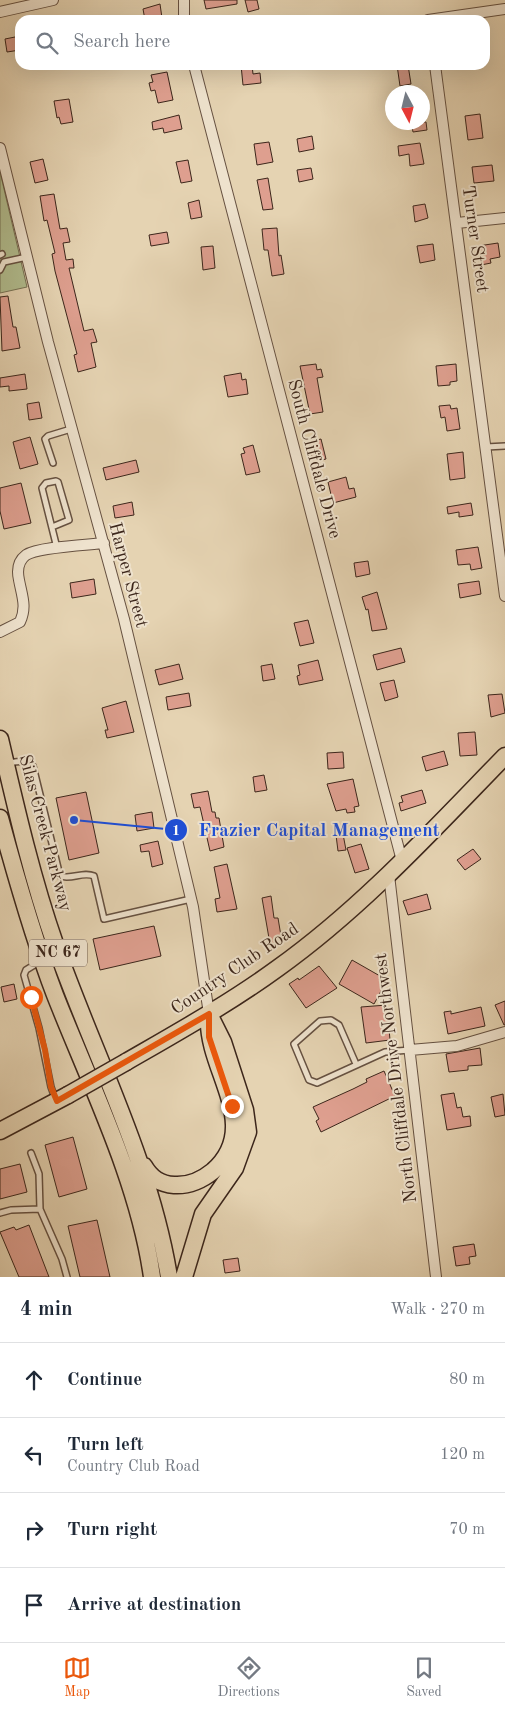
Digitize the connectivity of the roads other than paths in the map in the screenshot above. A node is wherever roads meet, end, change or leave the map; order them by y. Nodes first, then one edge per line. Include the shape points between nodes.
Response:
1 (53, 0) edge
2 (184, 0) edge
3 (505, 9) edge
4 (0, 12) edge
5 (184, 15) edge
6 (463, 15) edge
7 (195, 70) edge
8 (435, 70) edge
9 (0, 148) edge
10 (505, 218) edge
11 (457, 223) junction
12 (27, 257) junction
13 (0, 270) edge
14 (71, 428) junction
15 (505, 446) edge
16 (486, 447) junction
17 (53, 463) dead end
18 (52, 527) junction
19 (104, 542) junction
20 (58, 548) junction
21 (505, 596) edge
22 (0, 632) edge
23 (0, 739) edge
24 (505, 756) edge
25 (6, 764) junction
26 (0, 818) edge
27 (402, 861) junction
28 (389, 875) junction
29 (191, 900) junction
30 (42, 960) junction
31 (209, 1014) junction
32 (505, 1032) edge
33 (410, 1050) junction
34 (356, 1064) junction
35 (62, 1098) junction
36 (0, 1131) edge
37 (31, 1153) dead end
38 (140, 1158) junction
39 (40, 1208) junction
40 (0, 1213) edge
41 (141, 1227) junction
42 (67, 1277) edge
43 (141, 1277) edge
44 (152, 1277) edge
45 (169, 1277) edge
46 (184, 1277) edge
47 (436, 1277) edge

1 - 4 street
2 - 5 street
3 - 6 street
7 - 27 street, South Cliffdale Drive
8 - 11 street, Turner Street
9 - 12 street, Harper Street
10 - 11 street
11 - 16 street, Turner Street
12 - 13 lane via 4,262
12 - 14 street, Harper Street
14 - 17 lane via 45,439
14 - 19 street, Harper Street
15 - 16 lane
16 - 21 street, Turner Street
18 - 18 lane via 42,488 46,483 56,481 68,520
18 - 20 lane
19 - 20 street
19 - 29 street, Harper Street
20 - 22 street via 27,555 21,561 19,578 24,614 20,622
23 - 25 main road, Silas Creek Parkway / NC 67
24 - 27 main road, Country Club Road
25 - 29 lane via 20,761 33,766 60,876 88,873 94,876 104,919
25 - 38 main road, Silas Creek Parkway / NC 67 via 55,944
26 - 30 main road, NC 67
27 - 28 main road, Country Club Road
28 - 31 main road, Country Club Road via 278,969
28 - 33 street, North Cliffdale Drive Northwest
29 - 31 street, Harper Street
30 - 35 lane via 26,970 24,975 45,1050 51,1087
30 - 41 main road, NC 67 via 110,1131
31 - 35 main road, Country Club Road, bridge
31 - 38 main road via 209,1037 232,1106 233,1131 228,1152 207,1175 196,1182 179,1185 154,1179
31 - 46 main road via 223,1042 245,1110 248,1132 236,1168 203,1214
32 - 33 street via 457,1046
33 - 34 lane via 384,1052
33 - 47 street, North Cliffdale Drive Northwest
34 - 34 lane via 317,1083 309,1080 294,1044 320,1022 332,1020 339,1025
35 - 36 main road, Country Club Road
37 - 39 lane via 39,1174
38 - 45 main road, Silas Creek Parkway / NC 67
39 - 40 lane
39 - 42 lane
41 - 43 main road
41 - 44 main road, NC 67 via 149,1251

